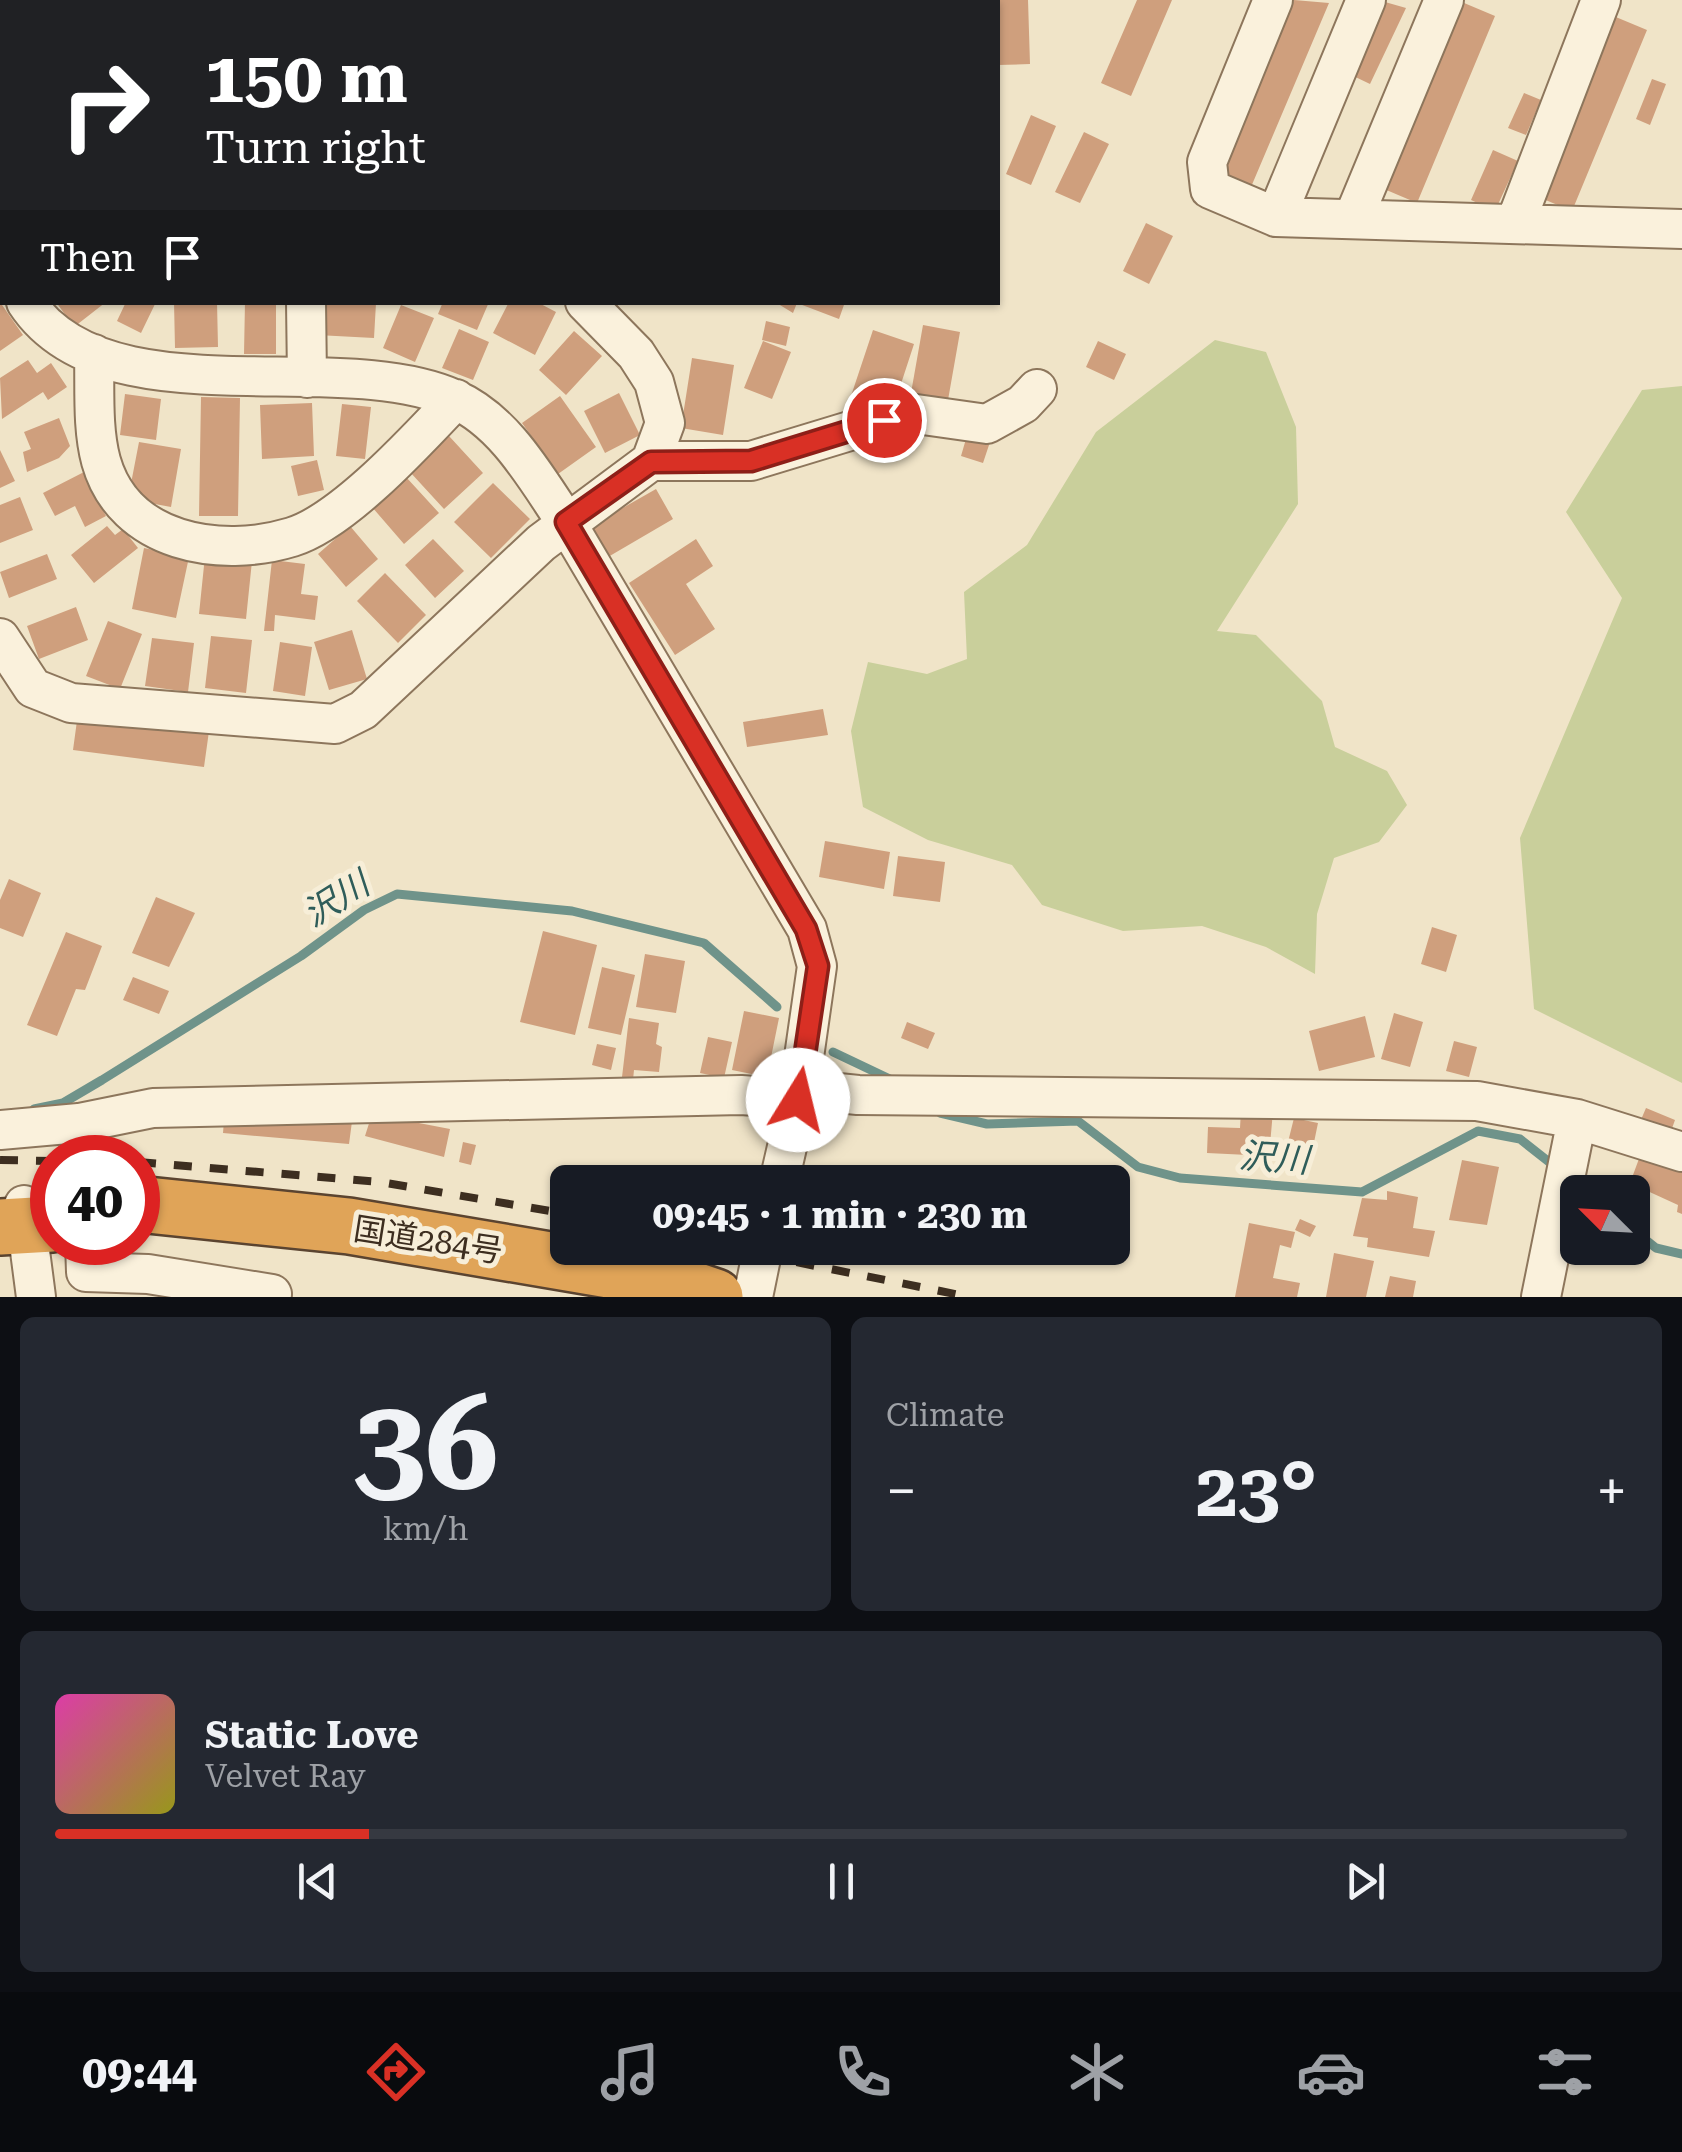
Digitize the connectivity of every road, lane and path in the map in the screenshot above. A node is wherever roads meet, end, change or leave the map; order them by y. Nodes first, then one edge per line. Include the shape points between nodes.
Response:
1 (1273, 0) edge
2 (1366, 0) edge
3 (1444, 0) edge
4 (1601, 0) edge
5 (1276, 217) junction
6 (1353, 219) junction
7 (1679, 221) edge
8 (1514, 224) junction
9 (28, 305) edge
10 (306, 305) edge
11 (589, 305) edge
12 (94, 354) junction
13 (307, 378) junction
14 (1038, 389) dead end
15 (456, 399) junction
16 (651, 462) junction
17 (566, 522) junction
18 (0, 638) edge
19 (799, 1094) junction
20 (0, 1130) edge
21 (1575, 1134) junction
22 (1682, 1152) edge
23 (782, 1165) edge
24 (160, 1206) edge
25 (23, 1226) edge
26 (160, 1227) edge
27 (86, 1265) edge
28 (760, 1265) edge
29 (645, 1291) edge
30 (272, 1294) dead end
31 (36, 1297) edge
32 (715, 1297) edge
33 (752, 1297) edge
34 (1541, 1297) edge

1 - 5 street via 1207,162 1210,189
2 - 5 street
3 - 6 street
4 - 8 street
5 - 6 street
6 - 8 street
7 - 8 street
9 - 12 street via 63,338
10 - 13 street
11 - 16 street via 654,382 665,423
12 - 13 street via 141,370
12 - 15 street via 101,462 118,497 145,526 181,541 230,544 294,536 399,458
13 - 15 street via 400,382
14 - 16 street via 987,424 909,413 751,461
15 - 17 street via 522,458
16 - 17 street
17 - 18 street via 363,710 335,724 71,703 33,688
17 - 19 street via 806,929 818,966
19 - 20 street via 153,1108
19 - 21 street via 1478,1101
19 - 23 street
21 - 22 street
21 - 34 street
24 - 29 highway, 国道284号 via 348,1226
25 - 31 street
26 - 29 highway, 国道284号
27 - 30 street via 86,1272 148,1274
28 - 33 street
29 - 32 highway, 国道284号

